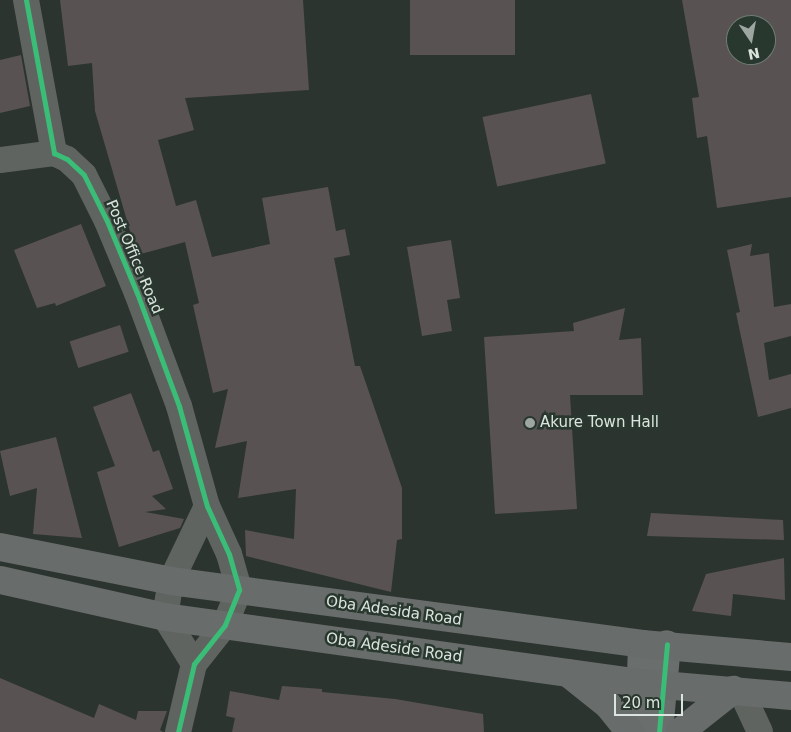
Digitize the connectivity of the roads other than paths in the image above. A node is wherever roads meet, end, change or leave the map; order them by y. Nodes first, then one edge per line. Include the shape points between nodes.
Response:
1 (26, 0) edge
2 (54, 153) junction
3 (0, 160) edge
4 (207, 506) junction
5 (0, 547) edge
6 (0, 580) edge
7 (171, 581) junction
8 (239, 590) junction
9 (164, 616) junction
10 (225, 625) junction
11 (654, 644) junction
12 (791, 656) edge
13 (194, 664) junction
14 (568, 673) junction
15 (650, 684) junction
16 (737, 691) junction
17 (791, 696) edge
18 (178, 732) edge
19 (630, 732) edge
20 (639, 732) edge
21 (659, 732) edge
22 (680, 732) edge
23 (760, 732) edge

1 - 2 street
2 - 3 street
2 - 4 street, Post Office Road via 67,159 84,174 107,221 179,406
4 - 7 street
4 - 8 street, Post Office Road via 228,554
5 - 7 main road, Oba Adesida Road
6 - 9 main road, Oba Adeside Road
7 - 8 main road, Oba Adesida Road
7 - 9 street
8 - 10 street
8 - 11 main road, Oba Adesida Road
9 - 10 main road, Oba Adeside Road
9 - 13 street
10 - 13 street
10 - 14 main road, Oba Adeside Road
11 - 12 main road, Oba Adesida Road
11 - 15 street
13 - 18 street
14 - 15 main road, Oba Adeside Road
14 - 19 main road via 608,705
15 - 16 main road, Oba Adeside Road
15 - 20 street
15 - 21 street
16 - 17 main road, Oba Adeside Road
16 - 22 main road
16 - 23 street

